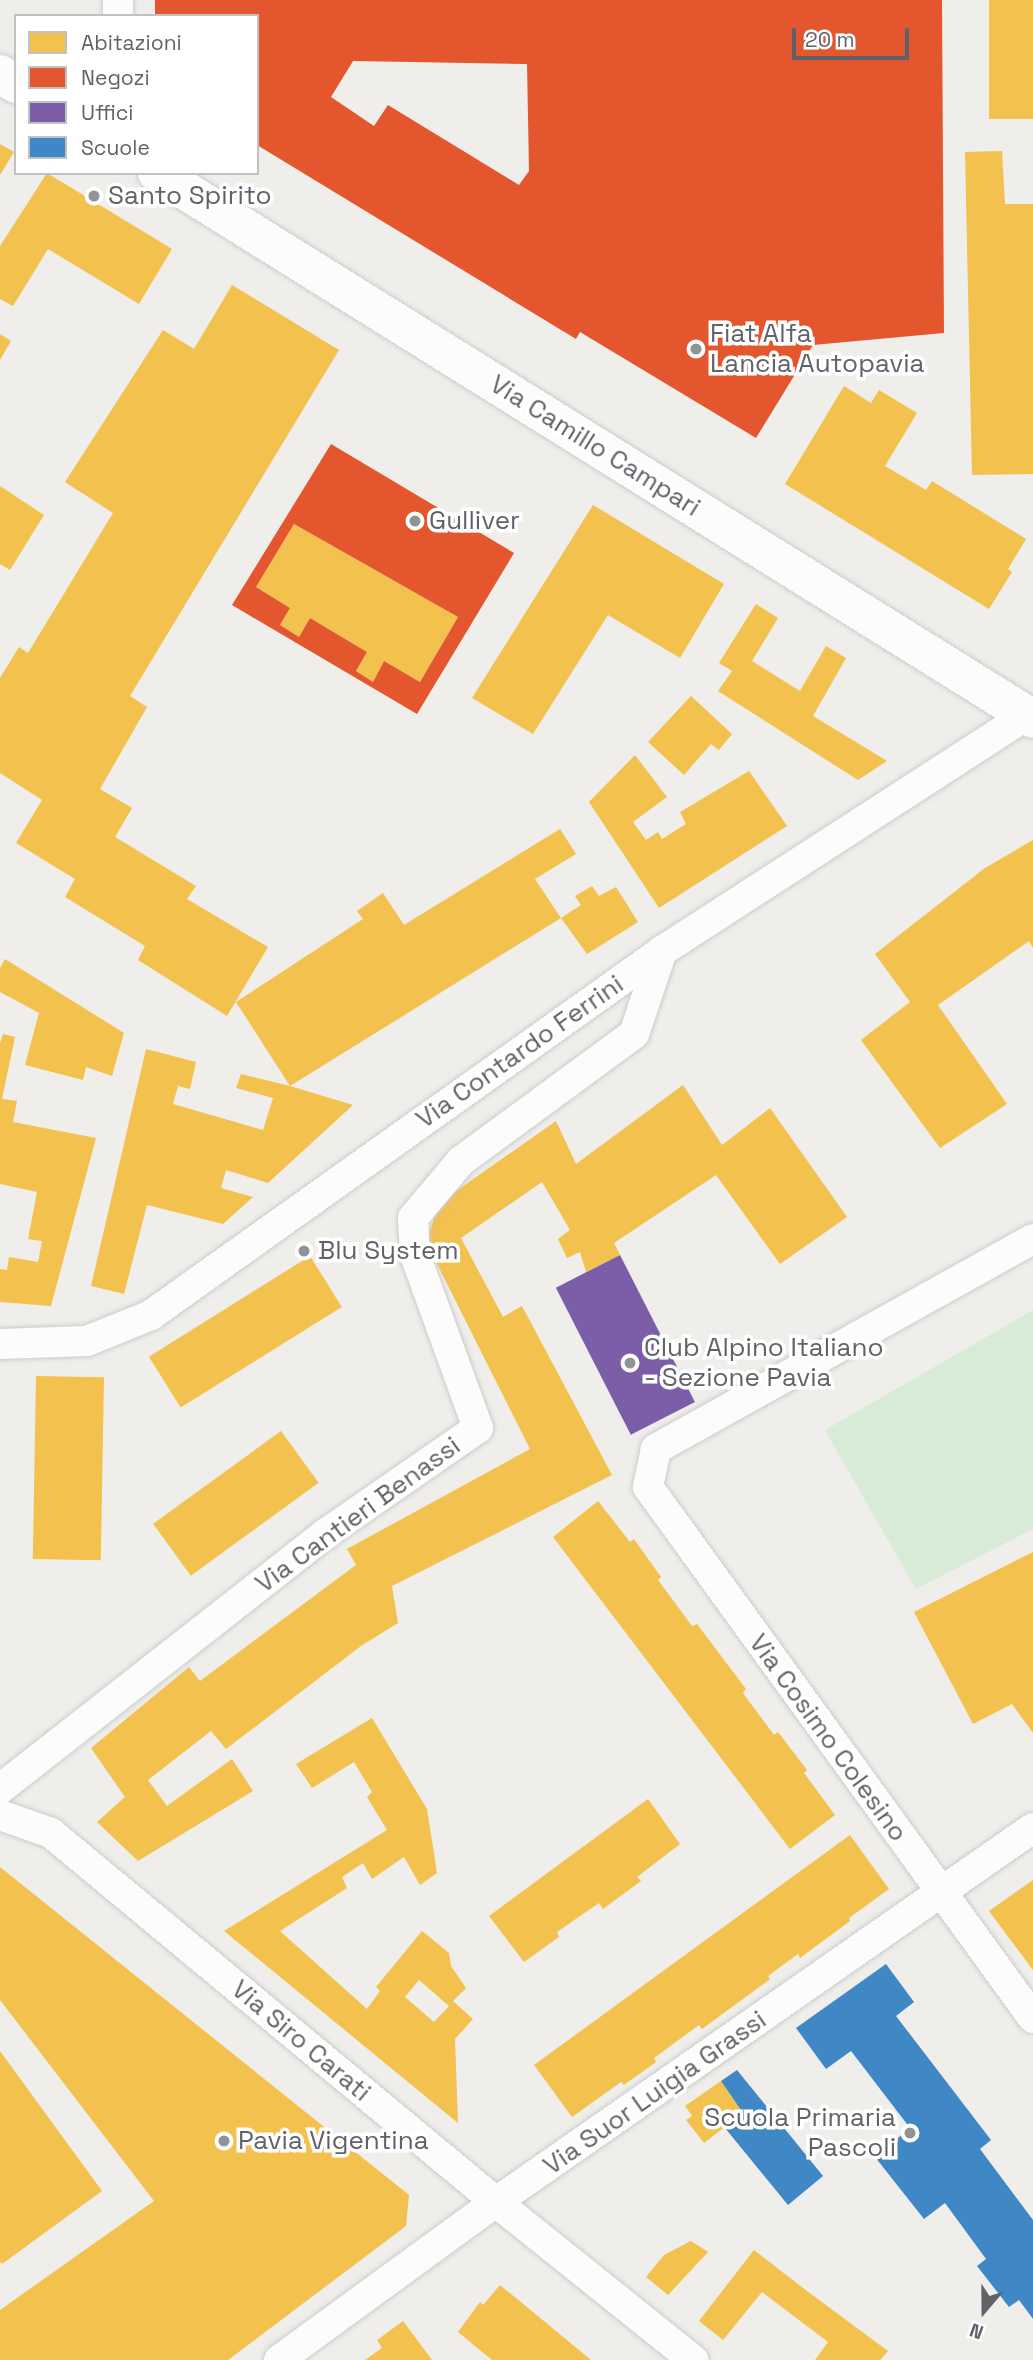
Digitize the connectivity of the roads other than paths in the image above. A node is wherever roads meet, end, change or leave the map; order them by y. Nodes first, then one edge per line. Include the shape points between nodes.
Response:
1 (161, 175) edge
2 (1030, 717) edge
3 (662, 951) junction
4 (1033, 1239) edge
5 (0, 1344) edge
6 (0, 1789) edge
7 (0, 1815) edge
8 (1033, 1828) edge
9 (941, 1895) junction
10 (1033, 2018) edge
11 (496, 2202) junction
12 (279, 2360) edge
13 (693, 2360) edge

1 - 2 street, Via Camillo Campari
2 - 3 street, Via Contardo Ferrini
3 - 5 street, Via Contardo Ferrini via 150,1315 87,1341
3 - 6 street, Via Cantieri Benassi via 634,1034 461,1161 413,1218 415,1255 478,1428 325,1534
4 - 9 street, Via Cosimo Colesino via 656,1449 648,1487
7 - 11 street, Via Siro Carati via 51,1833
8 - 9 street, Via Suor Luigia Grassi
9 - 10 street, Via Cosimo Colesino
9 - 11 street, Via Suor Luigia Grassi
11 - 12 street, Via Suor Luigia Grassi
11 - 13 street, Via Siro Carati

